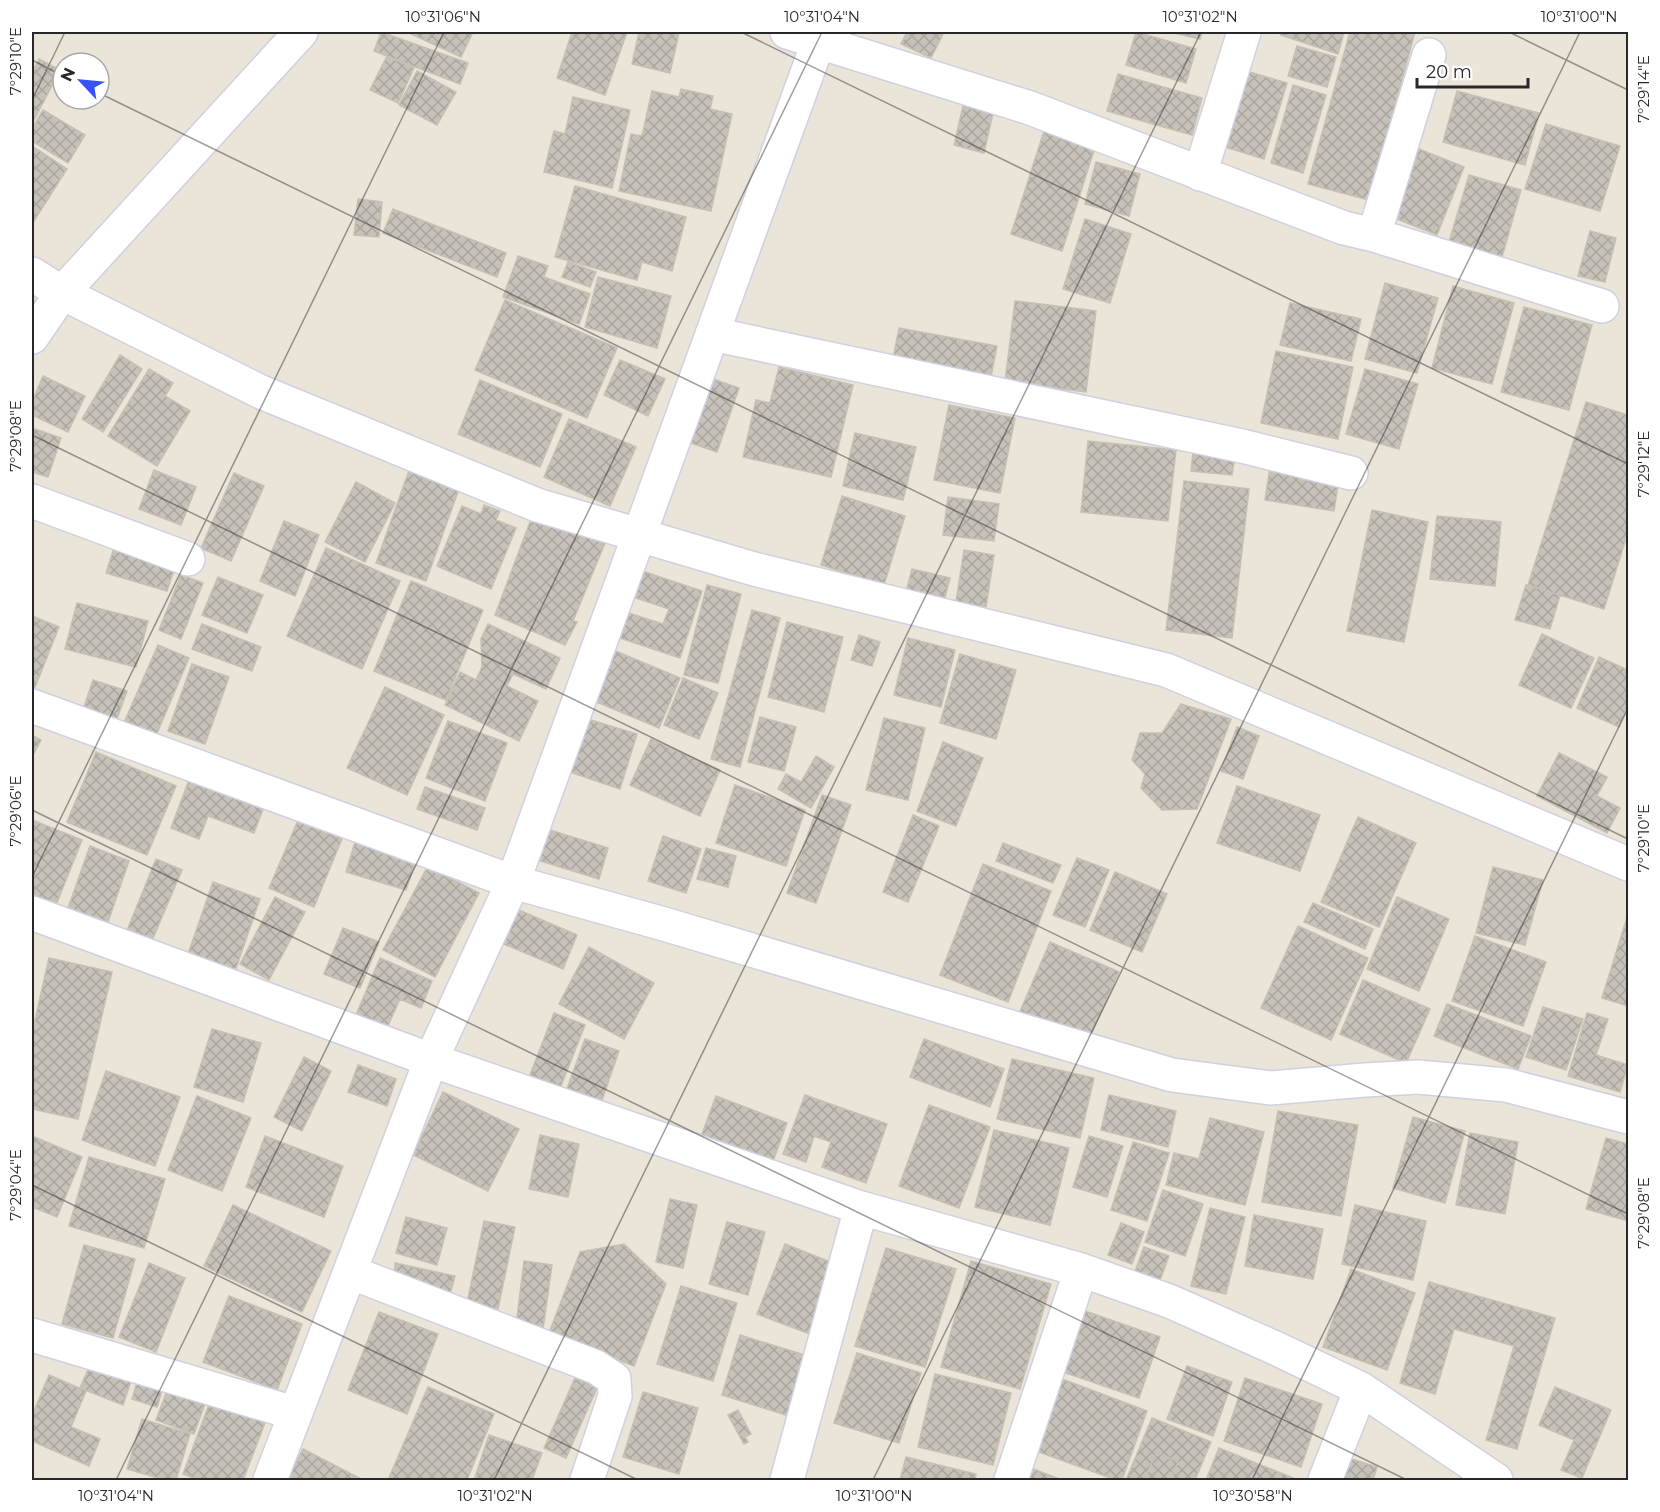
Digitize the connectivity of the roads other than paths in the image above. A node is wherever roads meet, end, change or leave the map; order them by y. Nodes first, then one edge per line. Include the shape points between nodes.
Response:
1 (300, 32) edge
2 (787, 32) edge
3 (1244, 32) edge
4 (820, 36) edge
5 (1429, 55) dead end
6 (1200, 174) junction
7 (1374, 235) junction
8 (32, 274) edge
9 (62, 293) junction
10 (1602, 306) dead end
11 (712, 334) junction
12 (32, 337) edge
13 (1351, 473) dead end
14 (32, 501) edge
15 (639, 536) junction
16 (188, 559) dead end
17 (32, 706) edge
18 (1629, 864) edge
19 (513, 882) junction
20 (32, 913) edge
21 (431, 1060) junction
22 (1629, 1117) edge
23 (861, 1208) junction
24 (1081, 1270) junction
25 (350, 1272) junction
26 (35, 1346) edge
27 (1361, 1389) junction
28 (294, 1413) junction
29 (270, 1480) edge
30 (587, 1480) edge
31 (787, 1480) edge
32 (1011, 1480) edge
33 (1325, 1480) edge
34 (1496, 1480) edge

1 - 9 street
2 - 4 street
3 - 6 street
4 - 6 street via 1030,108
4 - 11 street
5 - 7 street
6 - 7 street via 1344,228
7 - 10 street
8 - 9 street
9 - 12 street
9 - 15 street via 272,397 537,505
11 - 13 street via 1242,446
11 - 15 street
14 - 16 street
15 - 18 street via 754,569 1166,670
15 - 19 street
17 - 19 street
19 - 21 street
19 - 22 street via 1172,1075 1270,1088 1419,1077 1506,1085
20 - 21 street
21 - 23 street
21 - 25 street
23 - 24 street
23 - 31 street
24 - 27 street via 1169,1301
24 - 32 street
25 - 28 street
25 - 30 street via 596,1367 614,1379 615,1396
26 - 28 street
27 - 33 street
27 - 34 street
28 - 29 street

